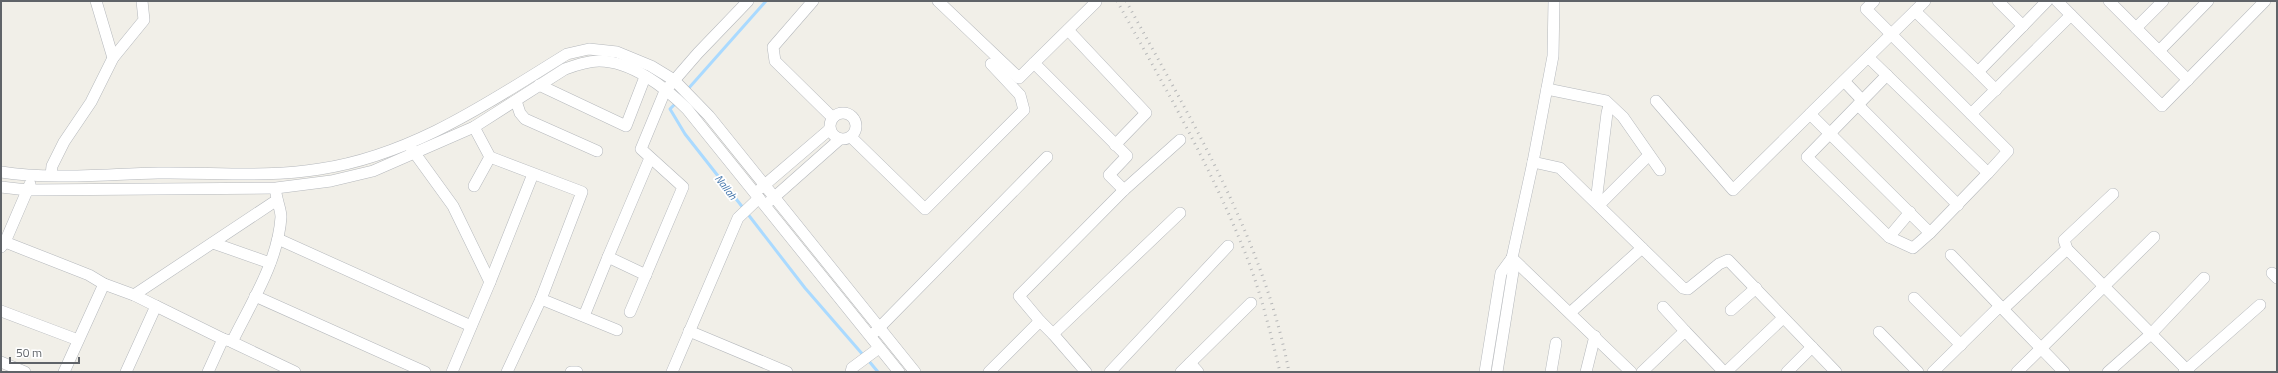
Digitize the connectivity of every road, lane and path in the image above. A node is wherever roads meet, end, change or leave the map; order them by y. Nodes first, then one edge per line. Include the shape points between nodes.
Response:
1 (96, 1) edge
2 (142, 1) edge
3 (748, 1) edge
4 (813, 1) edge
5 (938, 1) edge
6 (1554, 1) edge
7 (1874, 1) edge
8 (1925, 1) edge
9 (1998, 1) edge
10 (2047, 1) edge
11 (2057, 1) edge
12 (2163, 1) edge
13 (2208, 1) edge
14 (1096, 2) dead end
15 (2113, 2) edge
16 (2263, 2) edge
17 (1915, 11) junction
18 (2071, 15) junction
19 (2023, 26) junction
20 (2136, 28) junction
21 (1068, 30) junction
22 (1891, 34) junction
23 (2159, 51) junction
24 (1868, 57) junction
25 (114, 58) junction
26 (1034, 63) junction
27 (990, 64) dead end
28 (1978, 72) junction
29 (1887, 75) junction
30 (645, 77) junction
31 (674, 80) junction
32 (2188, 80) junction
33 (1844, 81) junction
34 (539, 85) junction
35 (1547, 89) junction
36 (1996, 90) junction
37 (674, 98) junction
38 (516, 101) junction
39 (1656, 101) dead end
40 (1860, 102) junction
41 (1609, 105) junction
42 (1810, 114) junction
43 (1971, 114) junction
44 (831, 123) junction
45 (474, 127) junction
46 (1830, 134) junction
47 (845, 138) junction
48 (1180, 140) dead end
49 (408, 144) junction
50 (1115, 144) junction
51 (597, 151) dead end
52 (416, 154) junction
53 (1649, 155) junction
54 (490, 157) junction
55 (1047, 157) dead end
56 (650, 158) junction
57 (1533, 162) junction
58 (1660, 170) dead end
59 (1, 172) edge
60 (276, 173) junction
61 (1988, 173) junction
62 (97, 174) junction
63 (533, 174) junction
64 (34, 175) junction
65 (51, 175) junction
66 (765, 184) junction
67 (474, 186) dead end
68 (1, 187) edge
69 (276, 188) junction
70 (98, 189) junction
71 (27, 190) junction
72 (1124, 190) junction
73 (2113, 194) dead end
74 (775, 197) junction
75 (277, 200) junction
76 (758, 200) junction
77 (1597, 204) junction
78 (1958, 205) junction
79 (1910, 212) junction
80 (1180, 213) dead end
81 (1930, 233) junction
82 (2154, 236) dead end
83 (1890, 237) junction
84 (278, 239) junction
85 (212, 243) junction
86 (3, 245) edge
87 (1228, 246) dead end
88 (1642, 248) junction
89 (2067, 249) junction
90 (1951, 255) dead end
91 (608, 257) junction
92 (1512, 258) junction
93 (270, 263) junction
94 (646, 275) junction
95 (2204, 278) dead end
96 (490, 282) junction
97 (104, 284) junction
98 (2103, 286) junction
99 (1756, 288) junction
100 (134, 295) junction
101 (255, 296) junction
102 (1914, 298) dead end
103 (541, 299) junction
104 (1251, 303) dead end
105 (2260, 305) dead end
106 (156, 306) junction
107 (1663, 307) dead end
108 (2002, 307) junction
109 (1732, 310) dead end
110 (1, 311) edge
111 (630, 312) dead end
112 (1571, 312) junction
113 (584, 316) junction
114 (1783, 318) junction
115 (1040, 321) junction
116 (471, 326) junction
117 (879, 328) junction
118 (617, 330) dead end
119 (690, 330) junction
120 (1685, 331) junction
121 (1879, 332) dead end
122 (1053, 334) junction
123 (2151, 334) junction
124 (1595, 336) junction
125 (870, 337) junction
126 (78, 340) junction
127 (227, 341) junction
128 (1556, 343) dead end
129 (1961, 345) junction
130 (1812, 347) junction
131 (2040, 347) junction
132 (879, 348) junction
133 (1, 362) edge
134 (1190, 363) junction
135 (852, 370) edge
136 (2187, 371) edge
137 (25, 372) edge
138 (64, 372) edge
139 (126, 372) edge
140 (208, 372) edge
141 (295, 372) edge
142 (426, 372) edge
143 (452, 372) edge
144 (507, 372) edge
145 (571, 372) edge
146 (577, 372) edge
147 (672, 372) edge
148 (787, 372) edge
149 (899, 372) edge
150 (915, 372) edge
151 (989, 372) edge
152 (1086, 372) edge
153 (1110, 372) edge
154 (1181, 372) edge
155 (1198, 372) edge
156 (1485, 372) edge
157 (1497, 372) edge
158 (1551, 372) edge
159 (1586, 372) edge
160 (1631, 372) edge
161 (1642, 372) edge
162 (1725, 372) edge
163 (1787, 372) edge
164 (1836, 372) edge
165 (1918, 372) edge
166 (1933, 372) edge
167 (2017, 372) edge
168 (2064, 372) edge
169 (2108, 372) edge

1 - 25 street
2 - 25 street via 144,20
3 - 31 street
4 - 44 street via 773,47 775,61
5 - 26 street via 1019,78
6 - 35 street via 1553,56
7 - 22 street via 1866,9
8 - 17 street
9 - 19 street
10 - 19 street
11 - 18 street
12 - 20 street
13 - 23 street
14 - 21 street
15 - 20 street
16 - 32 street
17 - 22 street
17 - 28 street
18 - 32 street via 2162,106
18 - 36 street
19 - 28 street
20 - 23 street
21 - 26 street
21 - 50 street via 1146,113
22 - 24 street
22 - 43 street
23 - 32 street
24 - 29 street
24 - 33 street
25 - 65 street via 91,102 61,148 52,166
26 - 50 street
27 - 47 street via 1020,95 1024,110 925,209
28 - 36 street
29 - 40 street
29 - 61 street
30 - 34 street via 613,62 582,62
30 - 34 street via 626,126
30 - 37 street
31 - 37 street
31 - 49 street via 651,66 617,52 601,49 576,51 450,126
31 - 66 street
33 - 40 street
33 - 42 street
34 - 38 street
35 - 41 street via 1606,101
35 - 57 street
36 - 43 street
37 - 56 street via 641,149
37 - 76 street
38 - 45 street
38 - 51 street via 525,119
39 - 42 street via 1733,190
40 - 46 street
40 - 78 street
41 - 53 street via 1623,117
41 - 77 street via 1606,113
42 - 46 street
43 - 61 street via 2008,151
44 - 47 street via 834,136
44 - 47 street via 838,114 851,115 857,126 855,132
44 - 66 street
45 - 52 street
45 - 54 street
46 - 79 street
46 - 83 street via 1807,157
47 - 74 street
48 - 72 street
49 - 52 street
49 - 60 street via 387,153 336,166
50 - 72 street via 1127,156 1109,175
52 - 69 street via 366,173 331,181
52 - 96 street via 453,206
53 - 58 street
53 - 77 street
54 - 63 street
54 - 67 street
55 - 117 street
56 - 91 street
56 - 94 street via 683,187
57 - 77 street via 1560,168
57 - 92 street
59 - 64 street
60 - 62 street
60 - 69 street
61 - 78 street
62 - 65 street
62 - 70 street
63 - 96 street
63 - 103 street via 582,192
64 - 65 street
64 - 71 street
66 - 74 street
66 - 76 street
68 - 71 street
69 - 70 street
69 - 75 street
70 - 71 street
71 - 86 street
72 - 115 street via 1019,296
73 - 89 street via 2064,240
74 - 76 street
74 - 117 street
75 - 84 street via 281,216
75 - 85 street
76 - 119 street via 742,212 734,226
76 - 125 street
77 - 88 street
78 - 81 street
79 - 81 street
79 - 83 street
80 - 122 street
81 - 83 street via 1913,248
82 - 98 street
84 - 93 street
84 - 116 street
85 - 93 street
85 - 100 street
86 - 97 street via 89,275
87 - 153 street
88 - 99 street via 1683,288 1688,289 1719,264 1728,260
88 - 112 street
89 - 98 street
89 - 108 street
90 - 108 street
91 - 94 street
91 - 113 street
92 - 112 street
92 - 156 street via 1501,273
92 - 157 street via 1513,272
93 - 101 street
94 - 111 street
95 - 123 street
96 - 116 street
97 - 100 street
97 - 126 street
98 - 123 street
98 - 131 street
99 - 109 street
99 - 114 street
100 - 106 street
101 - 127 street
101 - 142 street
102 - 129 street
103 - 113 street
103 - 144 street
104 - 134 street
105 - 136 street
106 - 127 street
106 - 139 street
107 - 120 street
108 - 129 street
108 - 131 street
110 - 126 street
112 - 124 street
113 - 118 street
114 - 130 street
114 - 162 street
115 - 122 street
115 - 151 street
116 - 143 street
117 - 125 street
117 - 150 street
119 - 147 street
119 - 148 street
120 - 161 street
120 - 162 street
121 - 165 street
122 - 152 street
123 - 136 street
123 - 169 street
124 - 159 street
124 - 160 street
125 - 132 street
126 - 138 street
127 - 140 street
127 - 141 street
128 - 158 street
129 - 166 street
130 - 163 street
130 - 164 street
131 - 167 street
131 - 168 street
132 - 135 street
132 - 149 street
133 - 137 street
134 - 154 street
134 - 155 street
145 - 146 street

